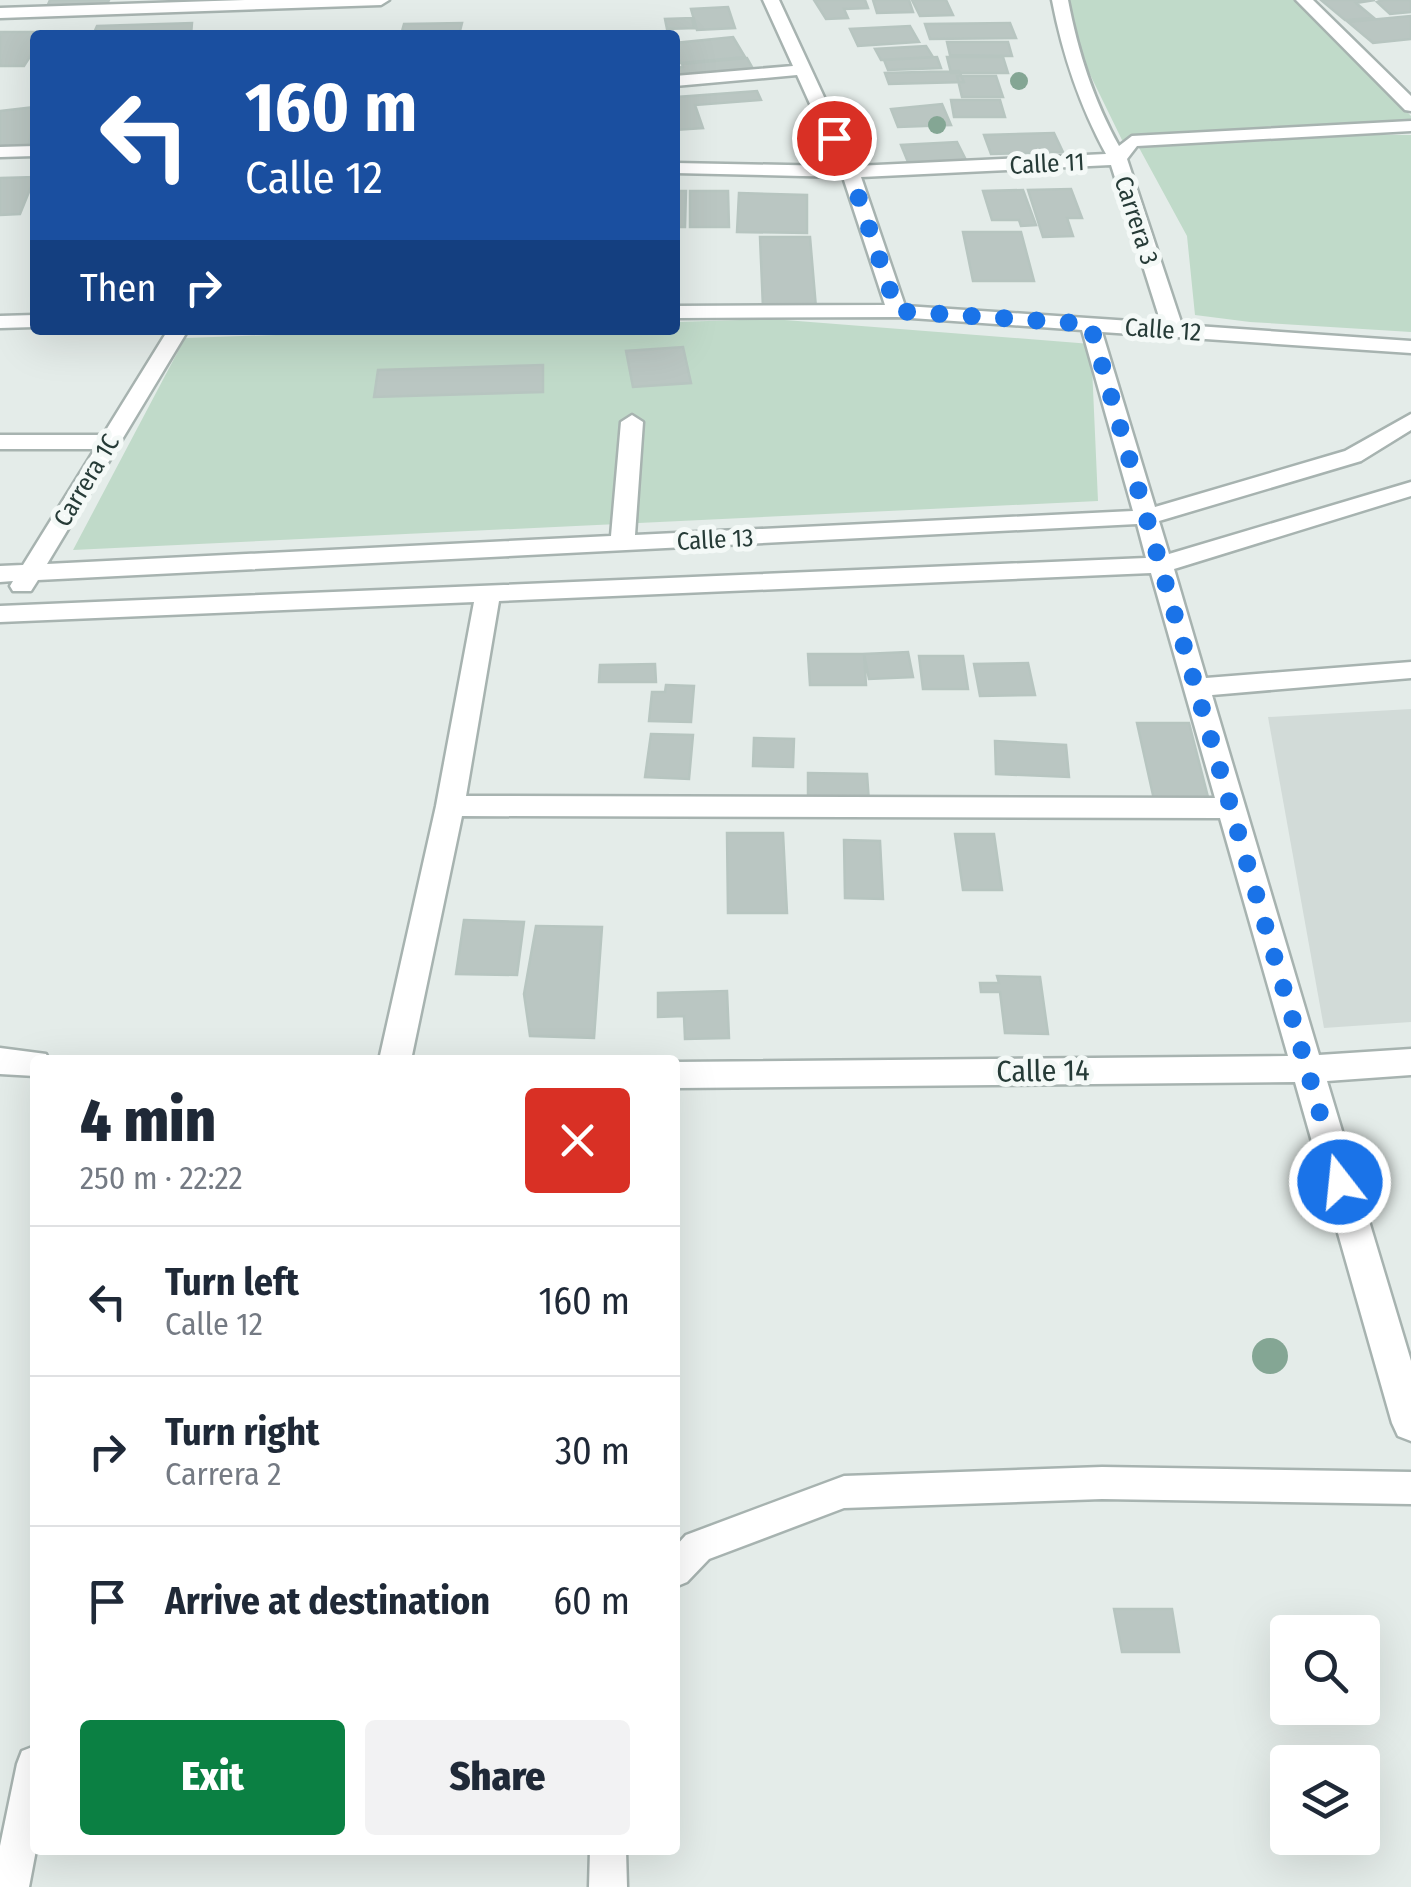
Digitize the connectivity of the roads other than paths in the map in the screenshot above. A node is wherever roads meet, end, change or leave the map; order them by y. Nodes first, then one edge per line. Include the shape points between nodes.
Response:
1 (381, 0) edge
2 (771, 0) edge
3 (1060, 0) edge
4 (1304, 0) edge
5 (244, 9) edge
6 (0, 13) edge
7 (803, 70) junction
8 (680, 81) edge
9 (1411, 106) edge
10 (1411, 126) edge
11 (30, 151) edge
12 (0, 152) edge
13 (1118, 159) junction
14 (680, 168) edge
15 (850, 172) junction
16 (897, 311) junction
17 (680, 312) edge
18 (30, 321) edge
19 (0, 322) edge
20 (1090, 324) junction
21 (1172, 329) junction
22 (175, 335) edge
23 (1411, 347) edge
24 (1411, 421) edge
25 (632, 422) dead end
26 (0, 442) edge
27 (109, 442) junction
28 (1411, 489) edge
29 (1146, 518) junction
30 (622, 544) junction
31 (1160, 566) junction
32 (0, 574) edge
33 (29, 574) junction
34 (488, 594) junction
35 (1, 621) edge
36 (1411, 670) edge
37 (1196, 688) junction
38 (450, 806) junction
39 (1232, 808) junction
40 (397, 1055) edge
41 (0, 1061) edge
42 (1411, 1062) edge
43 (30, 1063) edge
44 (1307, 1068) junction
45 (680, 1075) edge
46 (1410, 1414) edge
47 (1411, 1488) edge
48 (680, 1565) edge
49 (30, 1789) edge
50 (608, 1855) edge
51 (10, 1887) edge
52 (608, 1887) edge

1 - 5 street
2 - 7 street
3 - 13 street, Carrera 3 via 1090,109
4 - 9 street
5 - 6 street
7 - 8 street
7 - 15 street
10 - 13 street, Calle 11 via 1132,141
11 - 12 street
13 - 15 street, Calle 11
13 - 21 street, Carrera 3
14 - 15 street, Calle 11
15 - 16 street
16 - 17 street, Calle 12
16 - 20 street, Calle 12
18 - 19 street
20 - 21 street, Calle 12
20 - 29 street
21 - 23 street, Calle 12
22 - 27 street, Carrera 1C
24 - 29 street, Calle 13 via 1353,456
25 - 30 street
26 - 27 street
27 - 33 street, Carrera 1C
28 - 31 street, Calle 13
29 - 30 street, Calle 13
29 - 31 street
30 - 33 street, Calle 13
31 - 34 street, Calle 13
31 - 37 street
32 - 33 street, Calle 13
33 - 35 street, Carrera 1C
34 - 35 street, Calle 13
34 - 38 street
36 - 37 street
37 - 39 street
38 - 39 street
38 - 40 street
39 - 44 street
41 - 43 street
42 - 44 street, Calle 14
44 - 45 street, Calle 14
44 - 46 street
47 - 48 lane via 1102,1483 844,1492 698,1547
49 - 51 lane
50 - 52 lane

